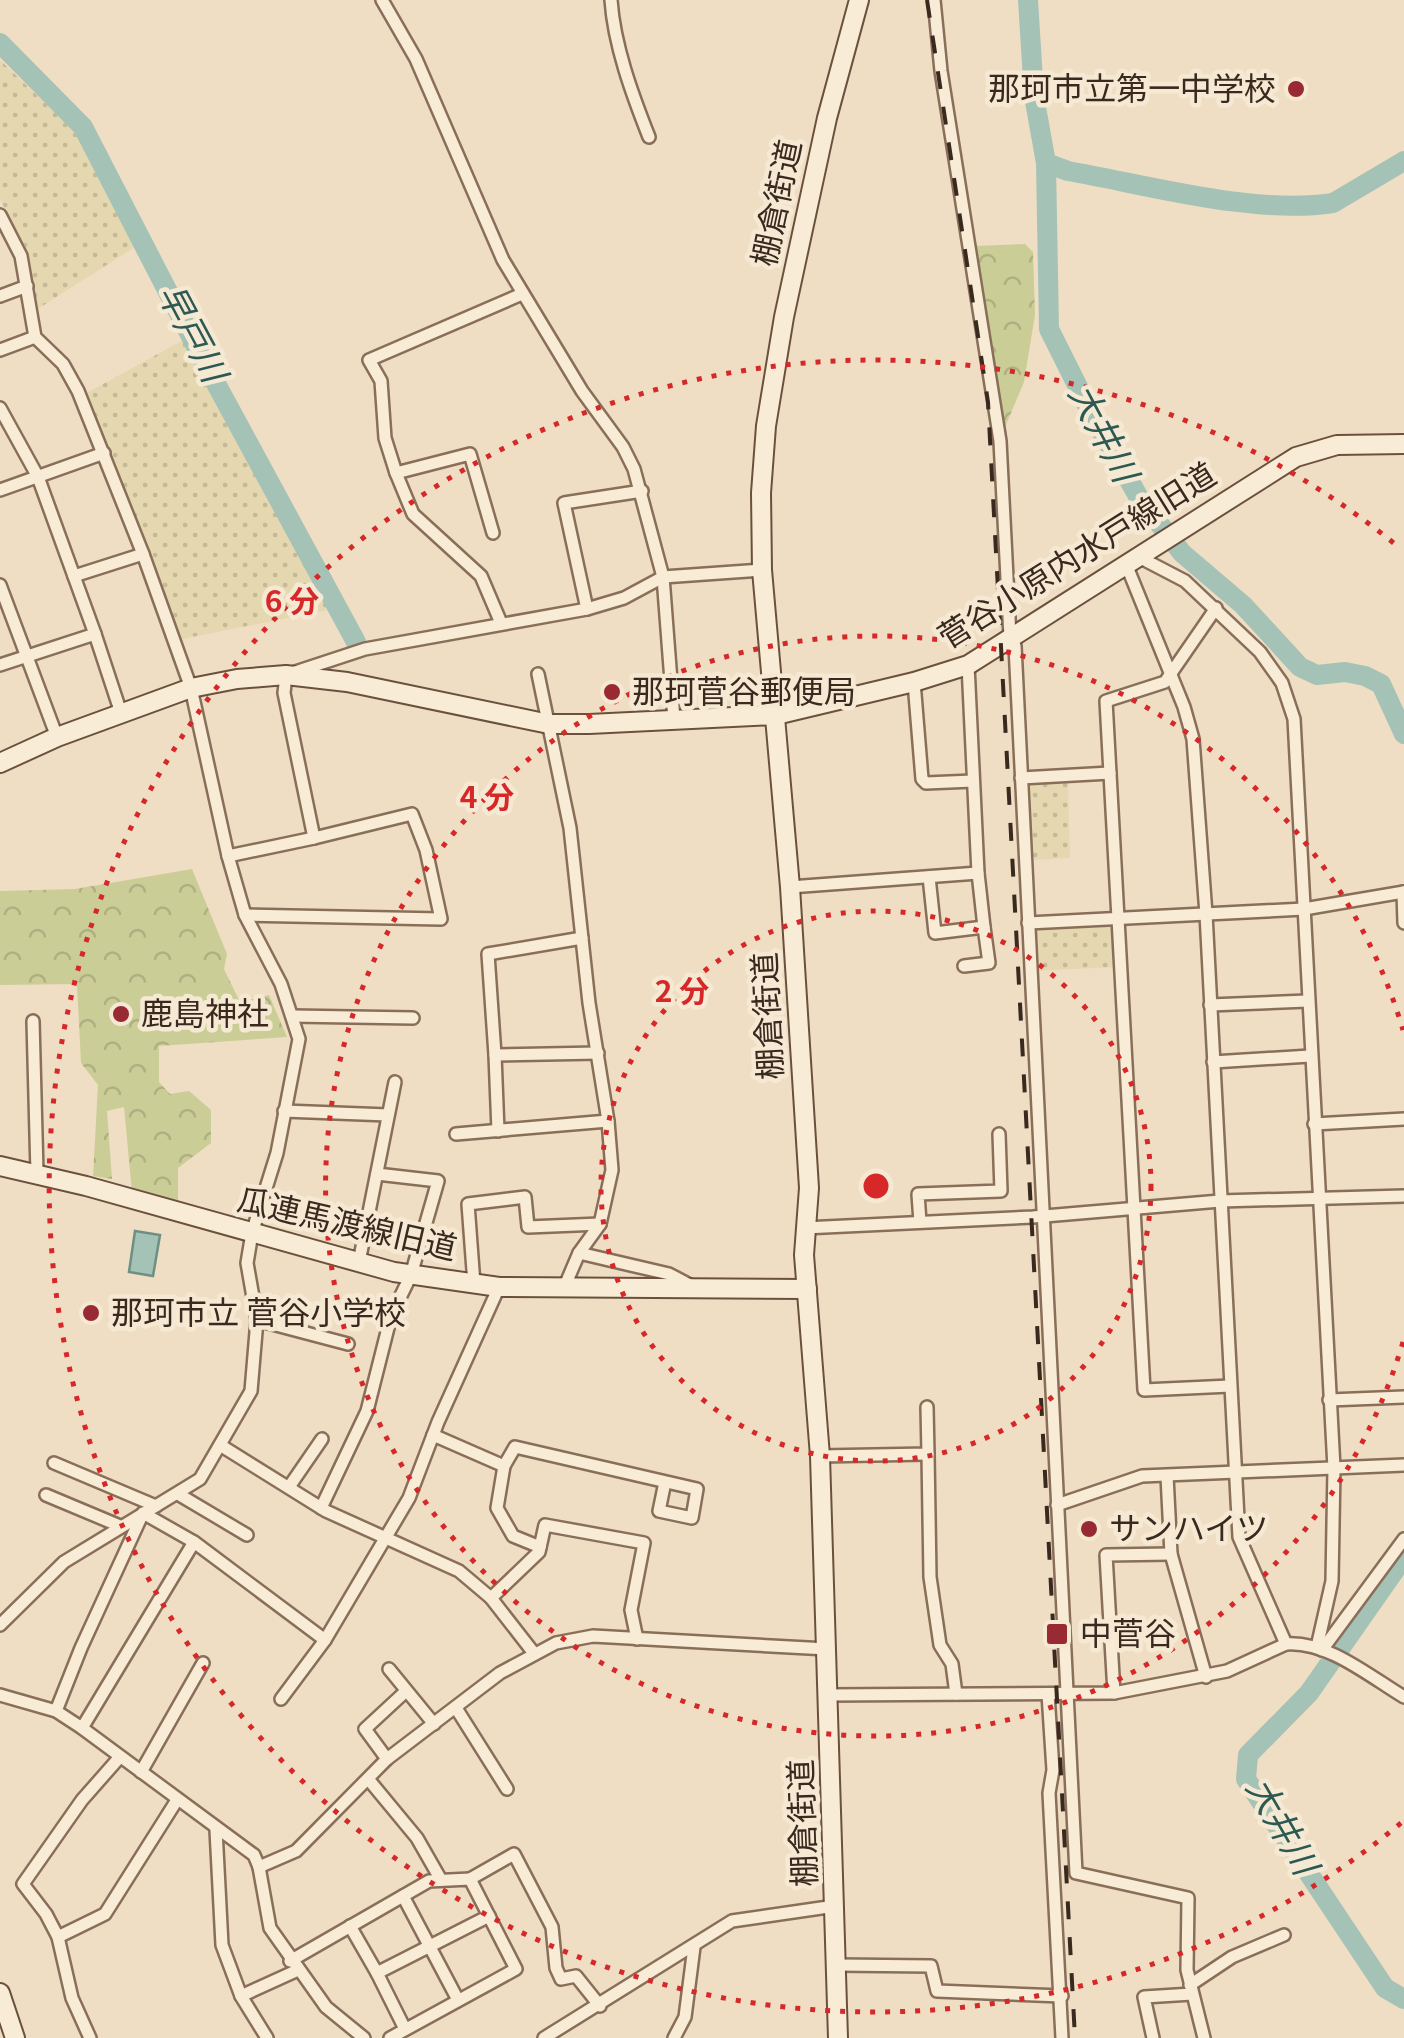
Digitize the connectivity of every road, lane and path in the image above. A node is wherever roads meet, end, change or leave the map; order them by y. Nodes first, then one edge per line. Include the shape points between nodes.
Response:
1 (382, 0) edge
2 (610, 0) edge
3 (859, 0) edge
4 (934, 0) edge
5 (649, 136) dead end
6 (0, 214) edge
7 (4, 230) edge
8 (27, 286) junction
9 (522, 294) junction
10 (0, 296) edge
11 (35, 337) junction
12 (0, 350) edge
13 (0, 408) edge
14 (1404, 444) edge
15 (104, 453) junction
16 (396, 473) junction
17 (38, 476) junction
18 (0, 490) edge
19 (642, 490) junction
20 (493, 533) dead end
21 (143, 554) junction
22 (1139, 556) junction
23 (762, 570) junction
24 (74, 576) junction
25 (663, 577) junction
26 (0, 586) edge
27 (587, 608) junction
28 (1216, 608) junction
29 (501, 623) junction
30 (95, 634) junction
31 (1010, 638) junction
32 (26, 655) junction
33 (968, 664) junction
34 (0, 665) edge
35 (538, 674) dead end
36 (286, 675) junction
37 (1172, 675) junction
38 (914, 682) junction
39 (191, 688) junction
40 (121, 713) junction
41 (776, 715) junction
42 (674, 720) junction
43 (550, 724) junction
44 (57, 737) junction
45 (0, 762) edge
46 (1110, 774) junction
47 (1021, 778) junction
48 (974, 781) junction
49 (314, 838) junction
50 (228, 856) junction
51 (978, 873) junction
52 (928, 877) junction
53 (790, 887) junction
54 (1403, 892) edge
55 (1304, 909) junction
56 (1206, 914) junction
57 (245, 915) junction
58 (1117, 918) junction
59 (1028, 923) junction
60 (1404, 923) edge
61 (984, 927) junction
62 (582, 938) junction
63 (964, 966) dead end
64 (1307, 1001) junction
65 (1210, 1005) junction
66 (292, 1016) junction
67 (414, 1018) dead end
68 (33, 1020) dead end
69 (598, 1053) junction
70 (495, 1055) junction
71 (1310, 1056) junction
72 (1213, 1062) junction
73 (394, 1082) dead end
74 (284, 1111) junction
75 (388, 1115) junction
76 (1404, 1119) edge
77 (608, 1122) junction
78 (1314, 1124) junction
79 (498, 1130) junction
80 (456, 1134) dead end
81 (999, 1134) dead end
82 (0, 1166) edge
83 (37, 1174) junction
84 (376, 1174) junction
85 (1404, 1196) edge
86 (1318, 1198) junction
87 (1220, 1201) junction
88 (1134, 1207) junction
89 (1044, 1217) junction
90 (920, 1222) junction
91 (600, 1224) junction
92 (804, 1228) junction
93 (252, 1233) junction
94 (579, 1253) junction
95 (359, 1262) junction
96 (411, 1275) junction
97 (474, 1284) junction
98 (499, 1287) junction
99 (694, 1287) junction
100 (564, 1288) junction
101 (807, 1290) junction
102 (257, 1320) junction
103 (348, 1344) dead end
104 (1230, 1386) junction
105 (1404, 1397) edge
106 (1330, 1400) junction
107 (927, 1408) dead end
108 (433, 1435) junction
109 (322, 1439) dead end
110 (220, 1445) junction
111 (928, 1454) junction
112 (820, 1456) junction
113 (54, 1462) dead end
114 (1404, 1465) edge
115 (504, 1466) junction
116 (1334, 1468) junction
117 (1235, 1474) junction
118 (1167, 1476) junction
119 (666, 1482) dead end
120 (290, 1487) junction
121 (178, 1494) junction
122 (46, 1495) dead end
123 (1058, 1505) junction
124 (156, 1506) junction
125 (322, 1508) junction
126 (143, 1513) junction
127 (120, 1526) junction
128 (248, 1534) dead end
129 (384, 1537) junction
130 (1404, 1539) edge
131 (194, 1542) junction
132 (540, 1547) junction
133 (1171, 1554) junction
134 (491, 1598) junction
135 (0, 1624) edge
136 (637, 1639) junction
137 (325, 1640) junction
138 (1286, 1644) junction
139 (827, 1649) junction
140 (1321, 1650) junction
141 (533, 1652) junction
142 (203, 1663) dead end
143 (390, 1669) dead end
144 (1206, 1677) junction
145 (405, 1692) junction
146 (1114, 1693) junction
147 (956, 1694) junction
148 (1048, 1694) junction
149 (1069, 1694) junction
150 (0, 1695) edge
151 (829, 1695) junction
152 (1404, 1697) edge
153 (281, 1699) dead end
154 (456, 1708) junction
155 (56, 1711) junction
156 (434, 1724) junction
157 (82, 1728) junction
158 (119, 1758) junction
159 (387, 1758) junction
160 (141, 1772) junction
161 (369, 1780) junction
162 (508, 1790) dead end
163 (177, 1800) junction
164 (216, 1830) junction
165 (259, 1868) junction
166 (470, 1879) junction
167 (441, 1880) junction
168 (403, 1896) junction
169 (835, 1906) junction
170 (488, 1916) junction
171 (350, 1926) junction
172 (1284, 1934) dead end
173 (58, 1937) junction
174 (430, 1947) junction
175 (694, 1947) junction
176 (836, 1965) junction
177 (294, 1966) junction
178 (377, 1973) junction
179 (1191, 1989) junction
180 (0, 1993) edge
181 (241, 1996) junction
182 (1062, 1996) junction
183 (458, 2000) junction
184 (600, 2006) junction
185 (405, 2029) junction
186 (15, 2038) edge
187 (90, 2038) edge
188 (267, 2038) edge
189 (364, 2038) edge
190 (390, 2038) edge
191 (544, 2038) edge
192 (674, 2038) edge
193 (838, 2038) edge
194 (1062, 2038) edge
195 (1153, 2038) edge
196 (1204, 2038) edge

1 - 9 street via 416,59
2 - 5 street
3 - 23 street, 棚倉街道 via 780,332 763,458
4 - 31 street via 1000,441
6 - 7 street
7 - 8 street via 21,256
8 - 10 street
8 - 11 street
9 - 16 street via 369,360 380,382
9 - 19 street via 623,447
11 - 12 street
11 - 15 street via 63,364
13 - 17 street
14 - 22 street, 菅谷小原内水戸線旧道 via 1316,449
15 - 17 street
15 - 21 street
16 - 20 street via 470,454
16 - 29 street via 413,514 482,576
17 - 18 street
17 - 24 street
19 - 25 street
19 - 27 street via 564,503
21 - 24 street
21 - 39 street
22 - 28 street via 1185,581
22 - 31 street, 菅谷小原内水戸線旧道
22 - 37 street
23 - 25 street
23 - 41 street, 棚倉街道
24 - 30 street
25 - 27 street
25 - 42 street
26 - 32 street
27 - 29 street
28 - 37 street
28 - 55 street via 1282,683 1294,719
29 - 36 street via 365,648
30 - 32 street
30 - 40 street
31 - 33 street, 菅谷小原内水戸線旧道
31 - 47 street
32 - 34 street
32 - 44 street
33 - 38 street, 菅谷小原内水戸線旧道
33 - 48 street
35 - 43 street
36 - 39 street, 菅谷小原内水戸線旧道
36 - 43 street, 菅谷小原内水戸線旧道
36 - 49 street via 284,693
37 - 46 street via 1106,701
37 - 56 street via 1193,739
38 - 41 street, 菅谷小原内水戸線旧道
38 - 48 street via 922,779
39 - 40 street, 菅谷小原内水戸線旧道
39 - 50 street
40 - 44 street, 菅谷小原内水戸線旧道
41 - 42 street, 菅谷小原内水戸線旧道
41 - 53 street, 棚倉街道
42 - 43 street, 菅谷小原内水戸線旧道
43 - 62 street
44 - 45 street, 菅谷小原内水戸線旧道
46 - 47 street
46 - 58 street
47 - 59 street
48 - 51 street
49 - 50 street
49 - 57 street via 412,814 441,919
50 - 57 street
51 - 52 street
51 - 61 street
52 - 53 street
52 - 61 street via 935,932
53 - 92 street, 棚倉街道 via 809,1188
54 - 55 street
54 - 60 street
55 - 56 street
55 - 64 street
56 - 58 street
56 - 65 street
57 - 66 street
58 - 59 street
58 - 88 street
59 - 89 street
61 - 63 street via 989,963
62 - 69 street
62 - 70 street via 488,954
64 - 65 street
64 - 71 street
65 - 72 street
66 - 67 street
66 - 74 street via 299,1039
68 - 83 street
69 - 70 street
69 - 77 street
70 - 79 street
71 - 72 street
71 - 78 street
72 - 87 street
73 - 75 street
74 - 75 street
74 - 93 street
75 - 84 street
76 - 78 street
77 - 79 street
77 - 91 street via 612,1170
78 - 86 street
79 - 80 street
81 - 90 street via 1001,1192 918,1194
82 - 83 street, 瓜連馬渡線旧道
83 - 93 street, 瓜連馬渡線旧道
84 - 95 street
84 - 96 street via 438,1181
85 - 86 street
86 - 87 street
86 - 106 street
87 - 88 street
87 - 104 street
88 - 89 street
88 - 104 street via 1144,1390
89 - 90 street
89 - 123 street
90 - 92 street
91 - 94 street
91 - 97 street via 528,1228 525,1197 468,1204
92 - 101 street, 棚倉街道
93 - 95 street, 瓜連馬渡線旧道
93 - 102 street via 247,1263
94 - 99 street via 669,1274
94 - 100 street
95 - 96 street, 瓜連馬渡線旧道
96 - 97 street, 瓜連馬渡線旧道
96 - 125 street via 391,1316 367,1411
97 - 98 street, 瓜連馬渡線旧道
98 - 100 street, 瓜連馬渡線旧道
98 - 108 street
99 - 100 street, 瓜連馬渡線旧道
99 - 101 street, 瓜連馬渡線旧道
101 - 112 street, 棚倉街道
102 - 103 street
102 - 110 street via 251,1391
104 - 117 street
105 - 106 street
106 - 116 street
107 - 111 street
108 - 115 street
108 - 129 street
109 - 120 street
110 - 120 street
110 - 121 street via 200,1478
111 - 112 street
111 - 147 street via 930,1577
112 - 139 street, 棚倉街道
113 - 124 street
114 - 116 street
115 - 119 street via 516,1446
115 - 132 street via 497,1508 514,1536
116 - 117 street
116 - 140 street via 1332,1581
117 - 118 street
117 - 138 street via 1239,1537
118 - 123 street via 1142,1476
118 - 133 street
120 - 125 street
121 - 124 street
121 - 128 street
122 - 127 street
123 - 149 street
124 - 126 street
125 - 129 street
126 - 127 street
126 - 131 street
126 - 155 street
127 - 135 street via 64,1562
129 - 134 street via 459,1571
129 - 137 street
130 - 140 street
131 - 137 street
131 - 157 street
132 - 134 street
132 - 136 street via 545,1525 644,1543 631,1610
133 - 144 street
133 - 146 street via 1106,1555
134 - 141 street
136 - 139 street
136 - 141 street via 573,1638
137 - 153 street
138 - 140 street
138 - 144 street
139 - 151 street, 棚倉街道
140 - 152 street
141 - 154 street
142 - 160 street
143 - 145 street
144 - 146 street
145 - 156 street
145 - 159 street via 365,1729
146 - 149 street
147 - 148 street
147 - 151 street
148 - 149 street
148 - 182 street
149 - 179 street via 1076,1872 1188,1898
150 - 155 street
151 - 169 street, 棚倉街道
154 - 156 street
154 - 162 street
155 - 157 street
156 - 159 street
157 - 158 street
158 - 160 street
158 - 173 street via 23,1884
159 - 161 street
160 - 163 street
161 - 165 street via 296,1851
161 - 167 street
163 - 164 street
163 - 173 street via 105,1914
164 - 165 street via 254,1855
164 - 181 street via 222,1945
165 - 177 street via 270,1928
166 - 167 street
166 - 170 street
166 - 184 street via 514,1854 552,1927 560,1979 576,1976
167 - 168 street
168 - 171 street
168 - 174 street
169 - 175 street via 732,1921
169 - 176 street, 棚倉街道
170 - 174 street
170 - 183 street via 516,1969
171 - 177 street
171 - 178 street
172 - 179 street via 1232,1956
173 - 187 street via 72,1998
174 - 178 street
174 - 183 street
175 - 184 street
175 - 192 street via 685,2017
176 - 182 street via 932,1966 937,1991
176 - 193 street, 棚倉街道
177 - 181 street
177 - 189 street via 326,2007
178 - 185 street
179 - 195 street via 1144,1997
179 - 196 street
180 - 186 street
181 - 188 street
182 - 194 street
183 - 185 street
184 - 191 street
185 - 190 street

